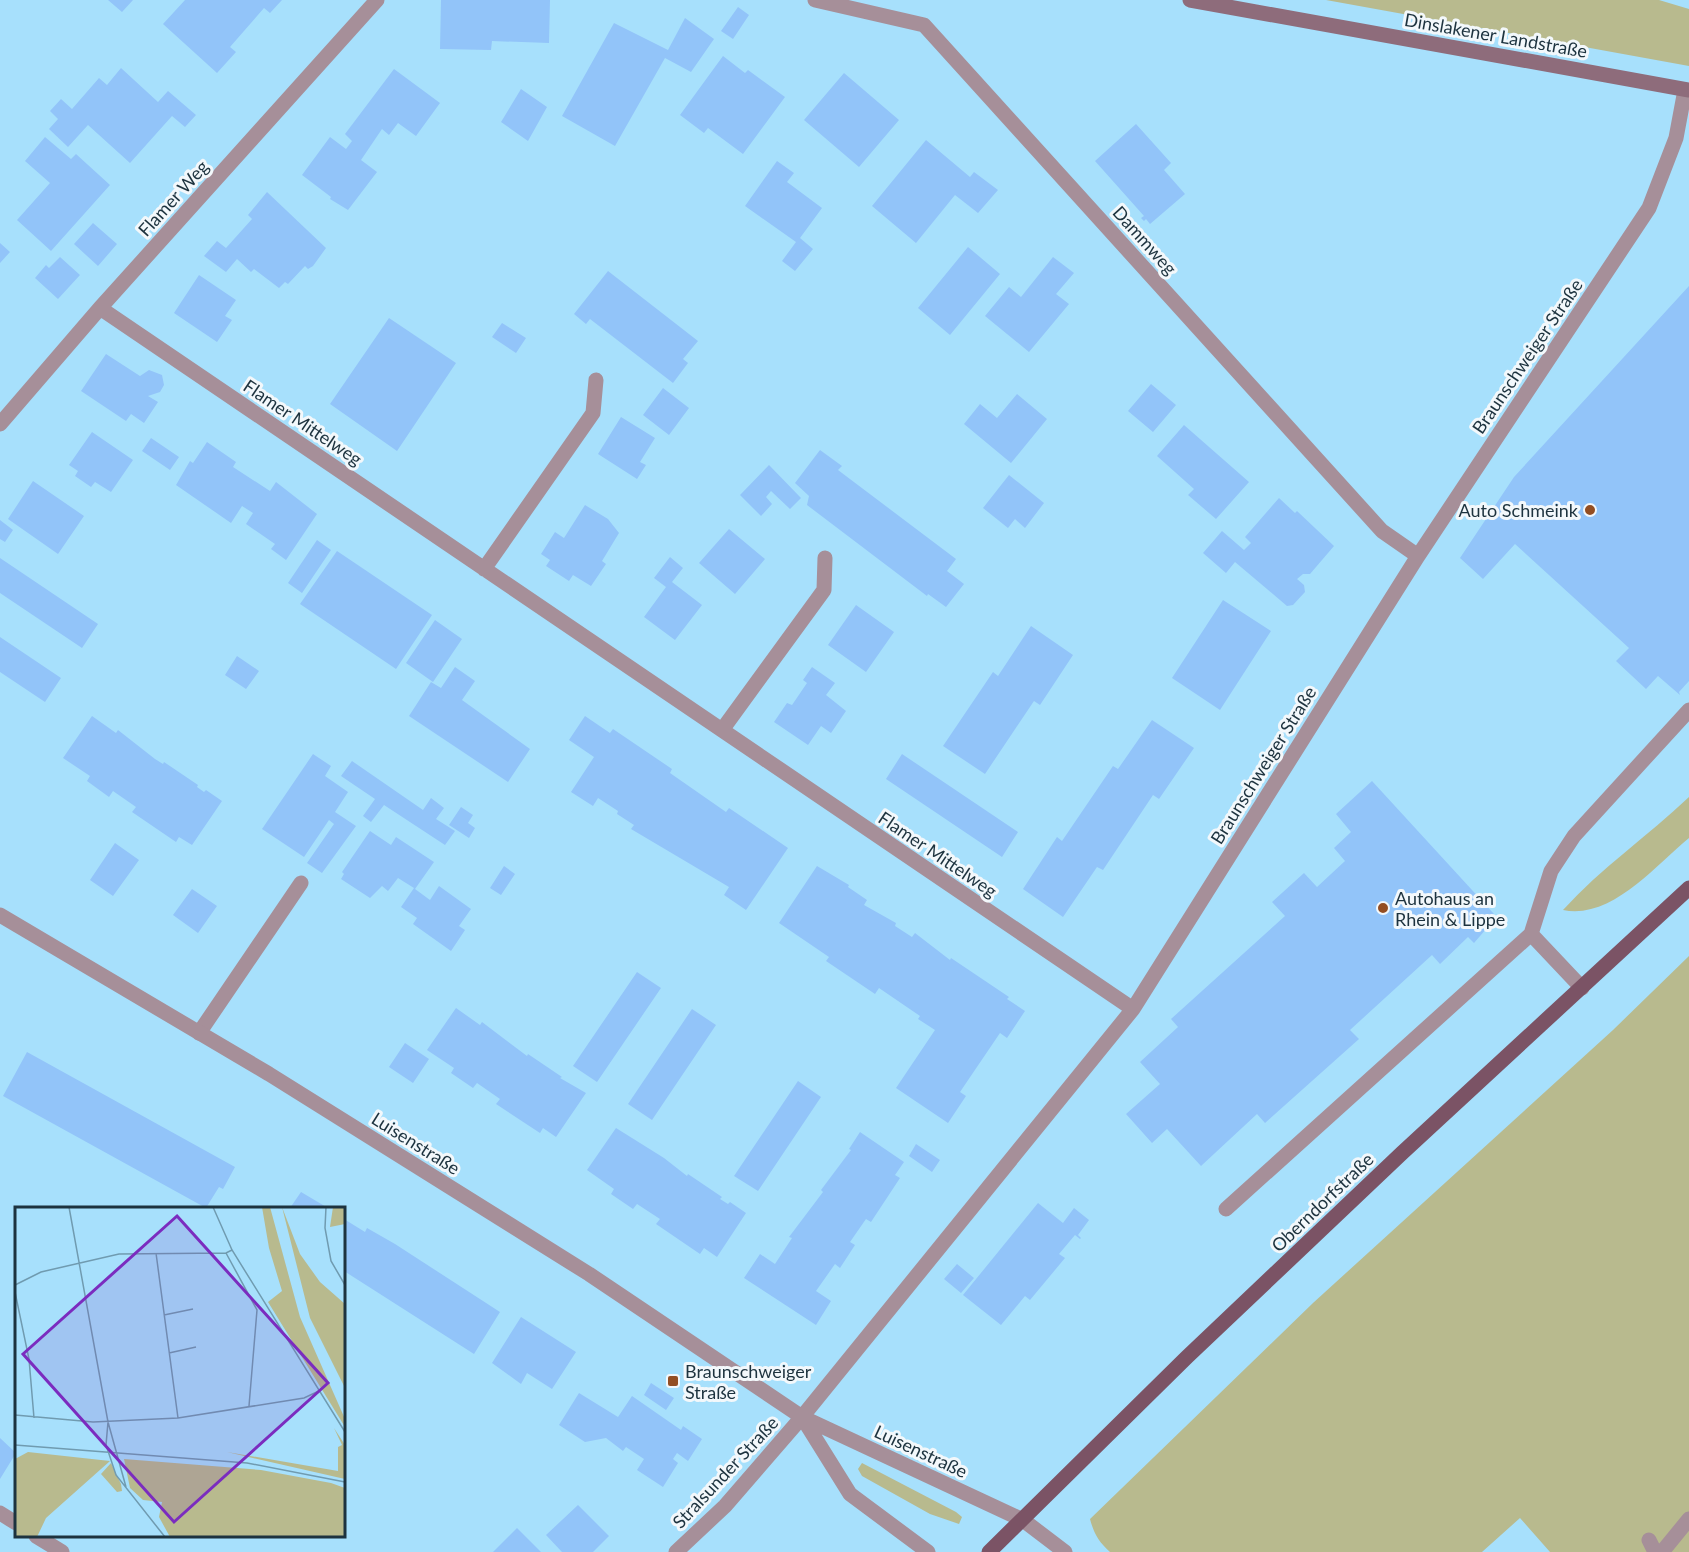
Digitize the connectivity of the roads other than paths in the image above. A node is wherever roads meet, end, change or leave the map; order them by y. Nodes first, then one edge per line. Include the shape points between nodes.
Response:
1 (377, 0) edge
2 (816, 0) edge
3 (1190, 0) edge
4 (1687, 90) edge
5 (100, 308) junction
6 (596, 380) dead end
7 (0, 424) edge
8 (1418, 556) junction
9 (825, 558) dead end
10 (484, 569) junction
11 (1689, 710) edge
12 (722, 730) junction
13 (301, 883) dead end
14 (1689, 888) edge
15 (0, 915) edge
16 (1531, 934) junction
17 (1582, 988) junction
18 (1133, 1009) junction
19 (199, 1033) junction
20 (1226, 1209) dead end
21 (802, 1417) junction
22 (0, 1513) edge
23 (1689, 1519) edge
24 (1023, 1520) junction
25 (15, 1522) edge
26 (38, 1537) edge
27 (1060, 1549) edge
28 (62, 1552) edge
29 (676, 1552) edge
30 (928, 1552) edge
31 (989, 1552) edge
32 (1662, 1552) edge

1 - 5 street, Flamer Weg
2 - 8 street, Dammweg via 924,25 1382,531
3 - 4 main road, Dinslakener Landstraße
4 - 8 street, Braunschweiger Straße via 1676,138 1648,208
5 - 7 street, Flamer Weg
5 - 10 street, Flamer Mittelweg
6 - 10 street via 594,413
8 - 18 street, Braunschweiger Straße
9 - 12 street via 824,590
10 - 12 street, Flamer Mittelweg
11 - 16 street via 1574,836 1551,871
12 - 18 street, Flamer Mittelweg
13 - 19 street
14 - 17 main road, Oberndorfstraße
15 - 19 street, Luisenstraße
16 - 17 street
16 - 20 street
17 - 24 main road, Oberndorfstraße via 1401,1153
18 - 21 street, Braunschweiger Straße
19 - 21 street, Luisenstraße via 580,1269
21 - 24 street, Luisenstraße
21 - 29 street, Stralsunder Straße via 725,1506
21 - 30 street, Luisenstraße via 850,1494
22 - 25 street
23 - 32 street
24 - 27 street, Luisenstraße
24 - 31 main road, Oberndorfstraße
26 - 28 street

